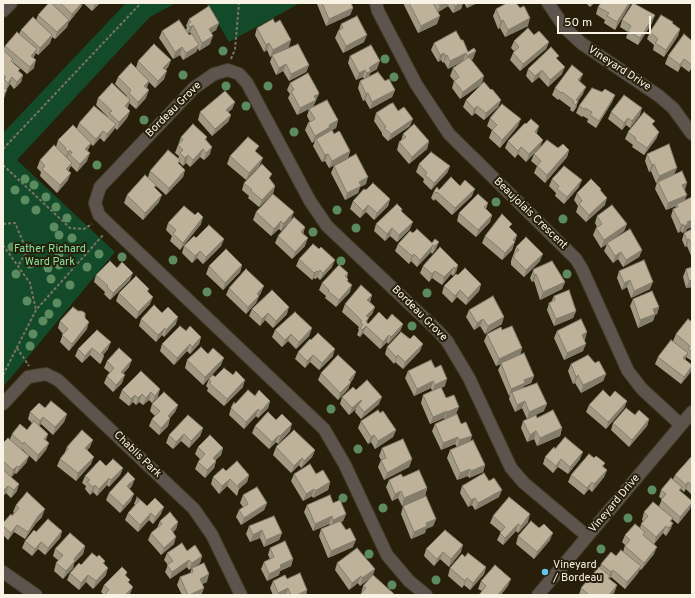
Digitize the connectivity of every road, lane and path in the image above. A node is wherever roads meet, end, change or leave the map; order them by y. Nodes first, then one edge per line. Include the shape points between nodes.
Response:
1 (11, 3) edge
2 (141, 3) edge
3 (239, 3) edge
4 (376, 3) edge
5 (548, 3) edge
6 (3, 12) edge
7 (228, 70) junction
8 (692, 134) edge
9 (3, 149) edge
10 (3, 166) edge
11 (99, 215) junction
12 (3, 224) edge
13 (111, 227) junction
14 (3, 245) edge
15 (18, 266) junction
16 (36, 310) junction
17 (18, 348) junction
18 (3, 374) edge
19 (34, 375) junction
20 (3, 404) edge
21 (692, 412) edge
22 (681, 425) junction
23 (587, 536) junction
24 (3, 572) edge
25 (36, 595) edge
26 (241, 595) edge
27 (426, 595) edge
28 (538, 595) edge

1 - 6 street
2 - 9 path
3 - 7 path via 235,49
4 - 22 street, Beaujolais Crescent via 416,84 441,123 461,148 576,259 628,371 642,389
5 - 8 street, Vineyard Drive via 565,28 581,44 659,96 673,108
7 - 11 street, Bordeau Grove via 214,74 194,88 100,187 95,203
7 - 23 street, Bordeau Grove via 240,74 247,83 326,226 437,330 455,352 511,468 524,483
10 - 11 path via 70,228 84,229 94,223
11 - 13 street
12 - 15 path via 14,223 28,252
13 - 16 path
13 - 27 street via 324,429 346,465 387,555
14 - 15 path
15 - 16 path via 30,284
16 - 17 path
17 - 18 path
17 - 19 path
19 - 20 street via 22,382
19 - 26 street, Chablis Park via 46,374 58,380 194,509 212,535
21 - 22 street, Vineyard Drive
22 - 23 street, Vineyard Drive
23 - 28 street, Vineyard Drive
24 - 25 street

